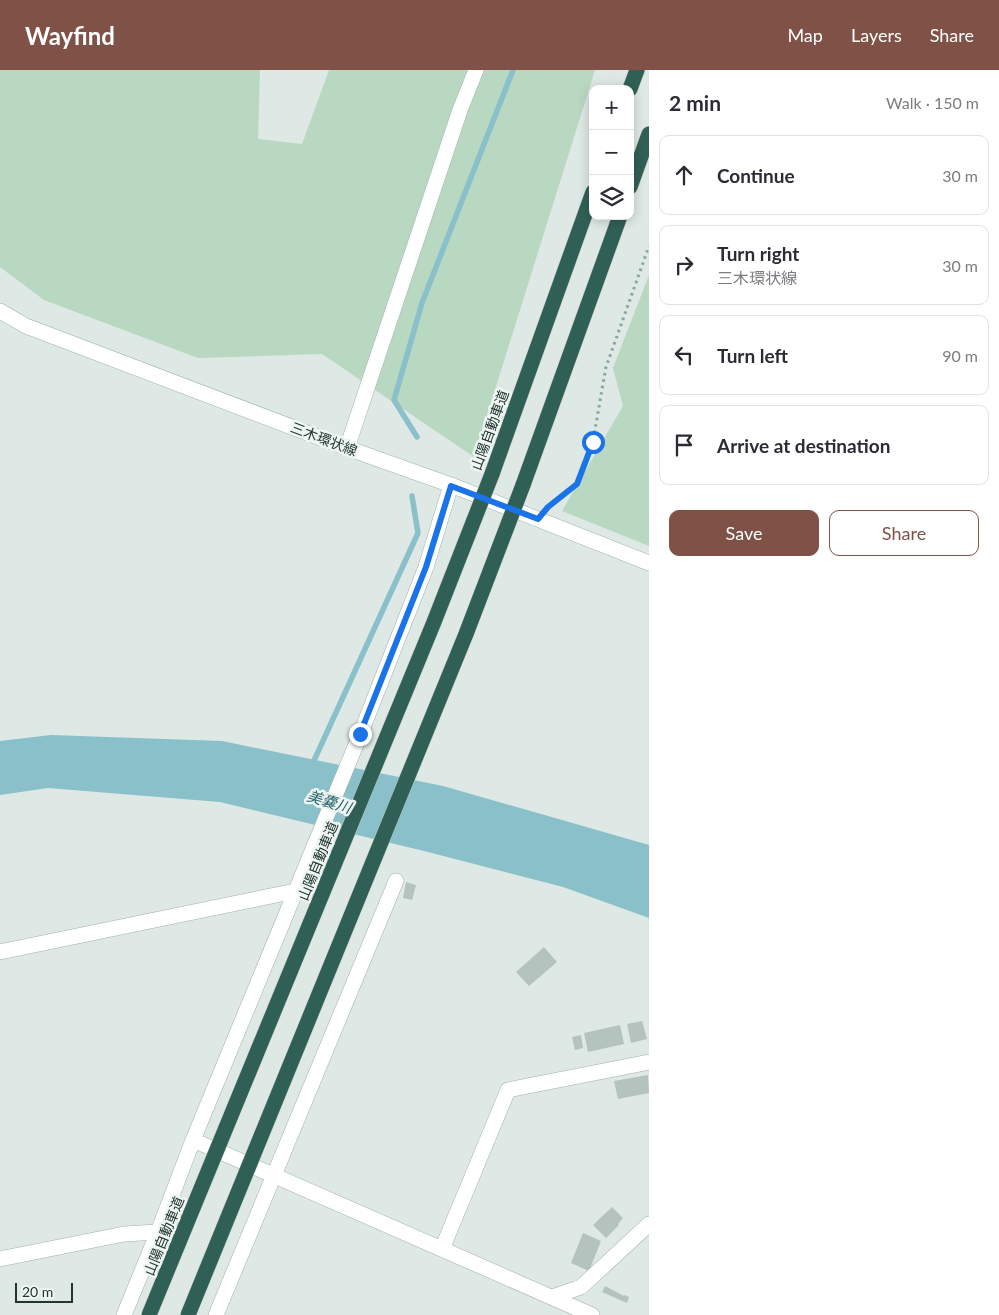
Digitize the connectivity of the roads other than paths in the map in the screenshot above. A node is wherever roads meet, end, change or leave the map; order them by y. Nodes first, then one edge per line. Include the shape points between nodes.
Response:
1 (476, 70) edge
2 (637, 70) edge
3 (631, 85) edge
4 (649, 134) edge
5 (634, 176) edge
6 (589, 203) edge
7 (619, 220) edge
8 (0, 311) edge
9 (347, 448) junction
10 (451, 486) junction
11 (649, 563) edge
12 (396, 881) dead end
13 (295, 891) junction
14 (0, 952) edge
15 (649, 1062) edge
16 (193, 1140) junction
17 (273, 1175) junction
18 (649, 1224) edge
19 (158, 1232) junction
20 (442, 1249) junction
21 (0, 1259) edge
22 (552, 1297) junction
23 (124, 1315) edge
24 (150, 1315) edge
25 (188, 1315) edge
26 (216, 1315) edge
27 (592, 1315) edge

1 - 9 street
2 - 3 highway
4 - 5 highway
6 - 24 highway, 山陽自動車道, bridge via 492,474
7 - 25 highway, bridge via 466,634
8 - 9 street, 三木環状線 via 26,326
9 - 10 street, 三木環状線
10 - 11 street, 三木環状線
10 - 13 street via 426,567
12 - 17 street
13 - 14 street
13 - 16 street
15 - 20 street via 508,1090
16 - 17 street
16 - 19 street
17 - 20 street
17 - 26 street
18 - 22 street via 581,1287
19 - 21 street via 124,1234
19 - 23 street
20 - 22 street
22 - 27 street

